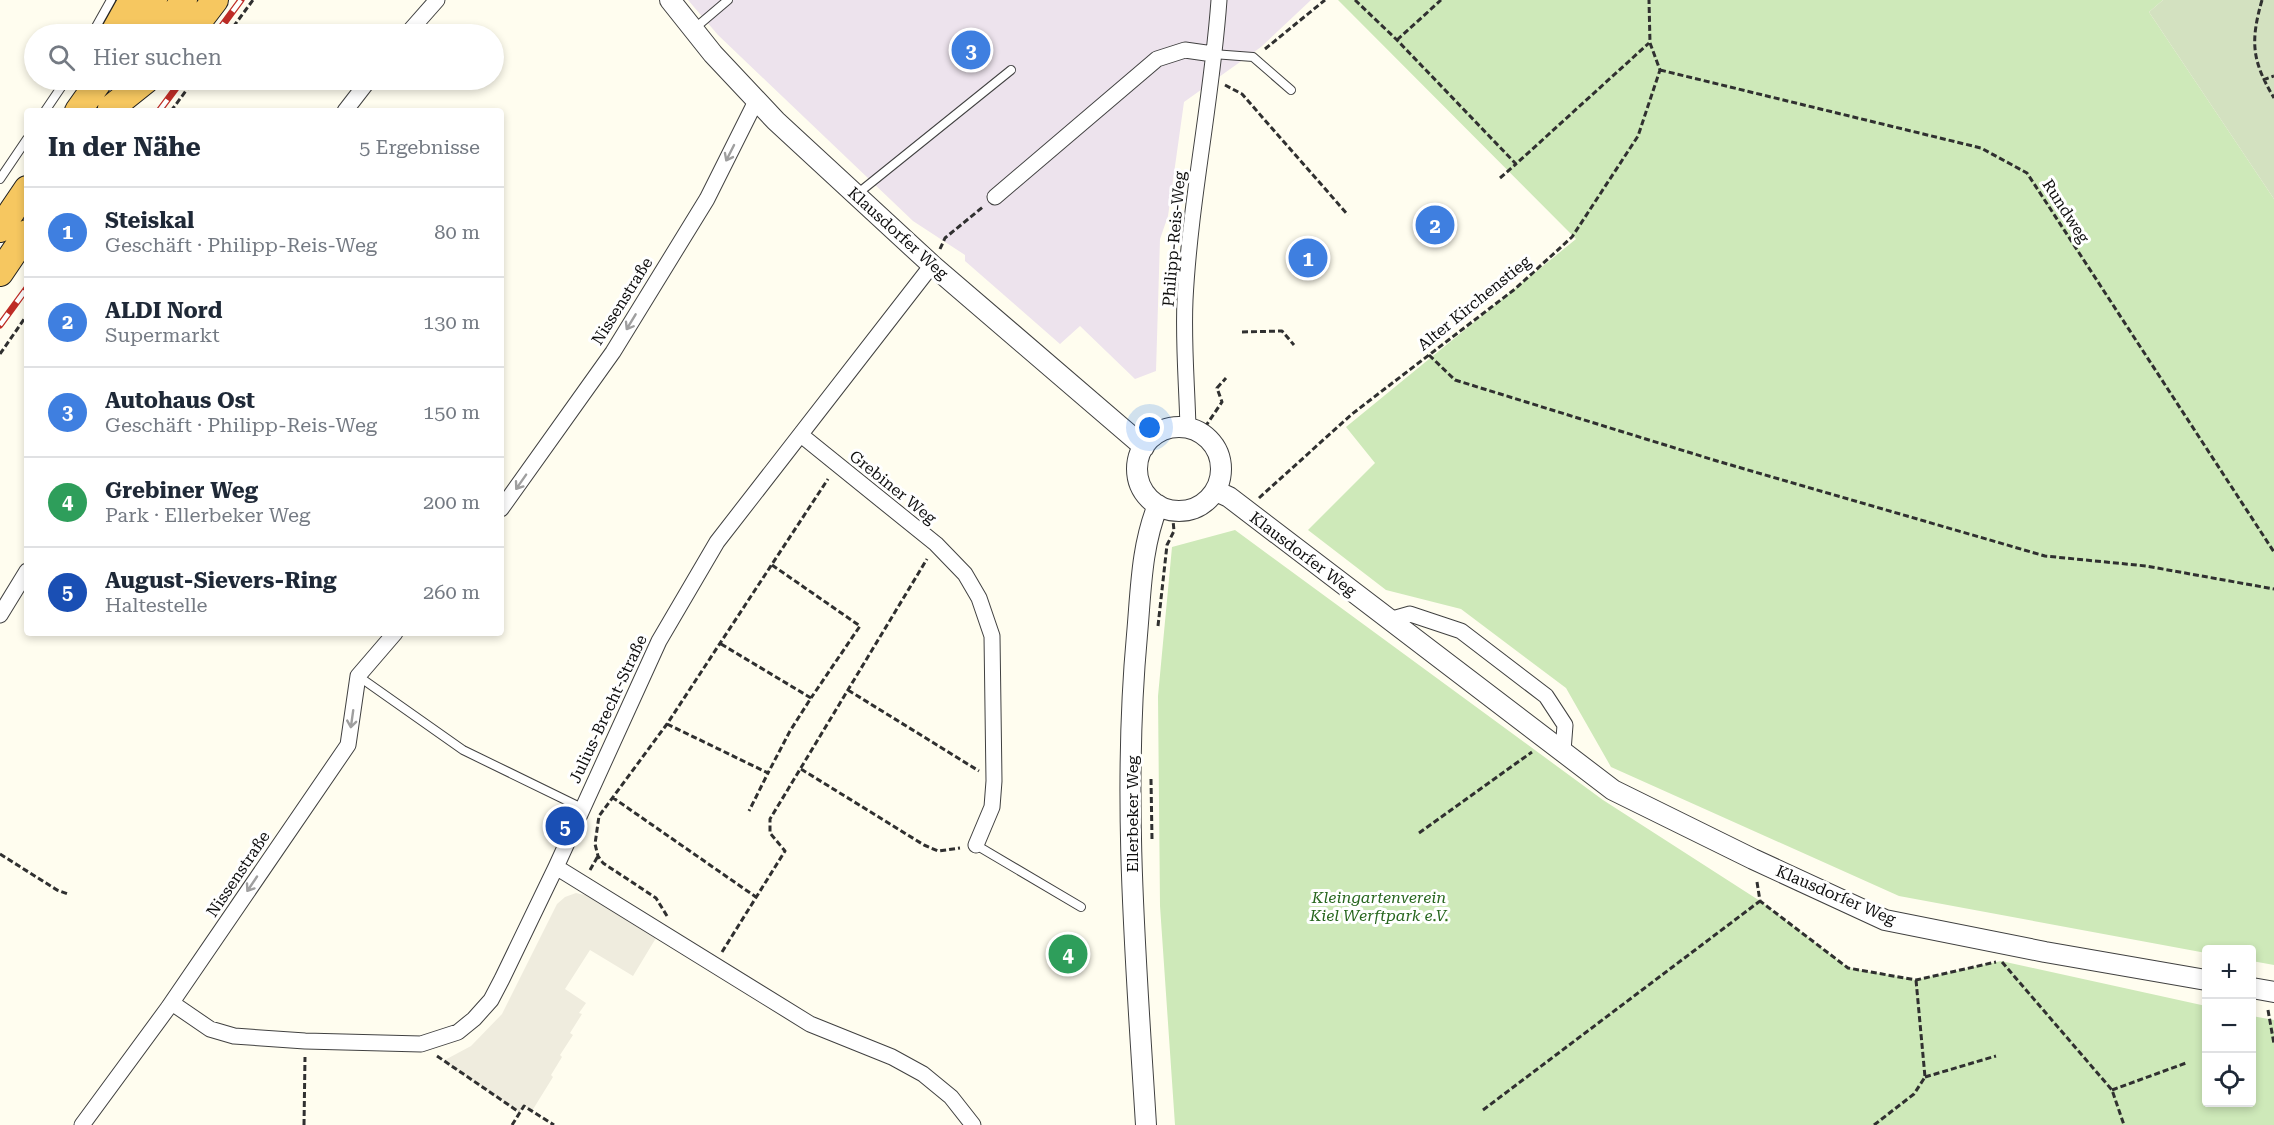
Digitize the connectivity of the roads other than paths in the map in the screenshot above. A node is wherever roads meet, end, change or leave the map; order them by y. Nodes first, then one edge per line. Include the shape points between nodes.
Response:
1 (111, 0) edge
2 (132, 0) edge
3 (154, 0) edge
4 (184, 0) edge
5 (216, 0) edge
6 (437, 0) edge
7 (670, 0) edge
8 (728, 0) edge
9 (1219, 0) edge
10 (98, 24) edge
11 (119, 24) edge
12 (138, 24) edge
13 (167, 24) edge
14 (197, 24) edge
15 (415, 24) edge
16 (694, 30) junction
17 (1213, 54) junction
18 (1011, 70) dead end
19 (59, 90) edge
20 (88, 90) edge
21 (93, 90) edge
22 (123, 90) edge
23 (134, 90) edge
24 (361, 90) edge
25 (1291, 90) dead end
26 (756, 101) junction
27 (47, 108) edge
28 (79, 108) edge
29 (80, 108) edge
30 (111, 108) edge
31 (111, 108) edge
32 (347, 108) edge
33 (24, 143) edge
34 (0, 179) edge
35 (24, 193) edge
36 (856, 195) junction
37 (995, 197) road end
38 (0, 229) edge
39 (24, 237) edge
40 (932, 265) junction
41 (0, 273) edge
42 (1194, 431) junction
43 (801, 435) junction
44 (1144, 447) junction
45 (1216, 491) junction
46 (504, 505) edge
47 (1166, 508) junction
48 (24, 576) edge
49 (0, 615) edge
50 (1389, 620) junction
51 (392, 636) edge
52 (358, 676) junction
53 (1556, 746) junction
54 (582, 808) junction
55 (976, 845) joint
56 (556, 867) junction
57 (1081, 907) dead end
58 (2202, 979) edge
59 (172, 1003) junction
60 (82, 1125) edge
61 (973, 1125) edge
62 (1146, 1125) edge

1 - 10 lane
2 - 11 highway
3 - 12 highway
4 - 13 highway
5 - 14 highway
6 - 15 street
7 - 16 street, Klausdorfer Weg
8 - 16 lane
9 - 17 street, Philipp-Reis-Weg
16 - 26 street, Klausdorfer Weg
17 - 25 lane via 1253,57
17 - 37 street via 1185,50 1157,59
17 - 42 street, Philipp-Reis-Weg via 1185,300 1185,358
18 - 36 lane
19 - 27 lane
20 - 28 highway
21 - 29 highway
22 - 30 highway
23 - 31 highway
24 - 32 street
26 - 36 street, Klausdorfer Weg
26 -> 46 street, Nissenstraße via 707,199 613,352
33 - 34 lane
35 - 38 highway
36 - 40 street, Klausdorfer Weg
39 - 41 highway
40 - 43 street, Julius-Brecht-Straße
40 - 44 street, Klausdorfer Weg
42 - 44 street via 1163,431
42 - 45 street via 1216,449 1222,470
43 - 54 street, Julius-Brecht-Straße via 717,542 659,640
43 - 55 street, Grebiner Weg via 936,544 965,574 980,598 992,636 994,781 992,807
44 - 47 street via 1138,463 1139,479 1146,495
45 - 47 street via 1205,503 1190,510
45 - 50 street, Klausdorfer Weg
47 - 62 street, Ellerbeker Weg via 1146,541 1132,694 1133,907
48 - 49 street
50 - 53 street, Klausdorfer Weg
50 - 53 street via 1410,614 1461,631 1546,696 1565,725
51 - 52 street
52 - 54 lane via 463,750
52 -> 59 street, Nissenstraße via 348,745
53 - 58 street, Klausdorfer Weg via 1613,790 1885,920
54 - 56 street, Julius-Brecht-Straße
55 - 57 lane
56 - 59 street, Julius-Brecht-Straße via 490,1000 458,1032 421,1044 234,1036 210,1029
56 - 61 street via 810,1024 892,1057 923,1074 951,1097
59 - 60 street, Nissenstraße

